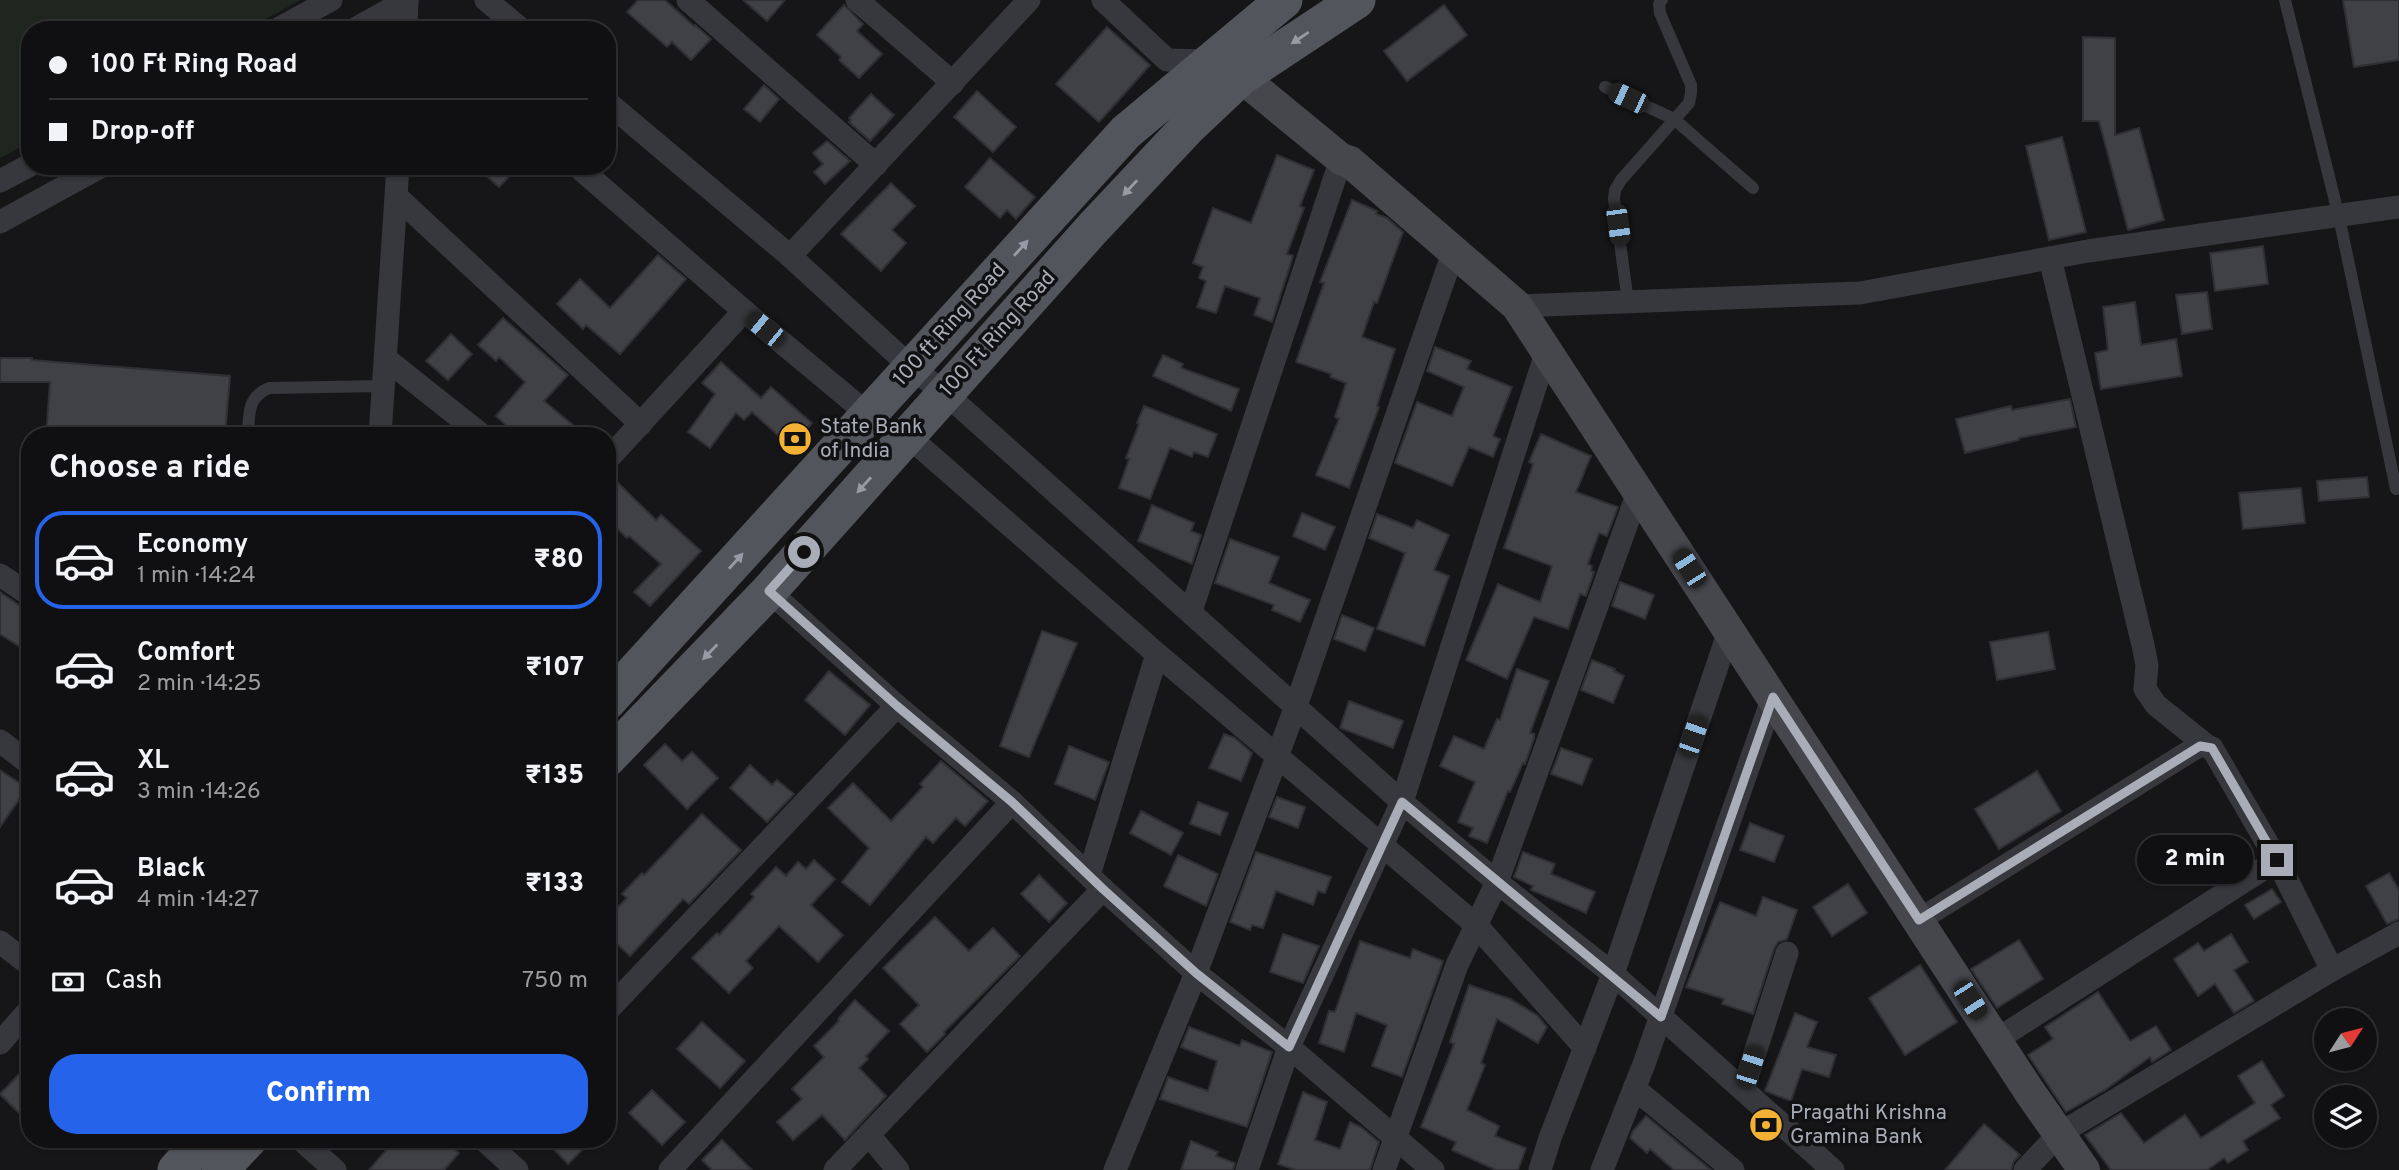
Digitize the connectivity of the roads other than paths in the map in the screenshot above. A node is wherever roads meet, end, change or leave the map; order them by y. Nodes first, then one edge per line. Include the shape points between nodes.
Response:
1 (331, 0) edge
2 (486, 0) edge
3 (688, 0) edge
4 (857, 0) edge
5 (1029, 0) edge
6 (1103, 0) edge
7 (1284, 0) edge
8 (1357, 0) edge
9 (1662, 0) edge
10 (2285, 0) edge
11 (409, 16) edge
12 (292, 21) edge
13 (389, 21) edge
14 (511, 21) edge
15 (1225, 69) junction
16 (953, 83) junction
17 (1605, 87) dead end
18 (616, 110) edge
19 (1674, 119) junction
20 (1341, 159) junction
21 (876, 165) junction
22 (21, 170) edge
23 (86, 175) edge
24 (398, 175) edge
25 (587, 175) edge
26 (0, 181) edge
27 (1753, 188) dead end
28 (397, 197) junction
29 (2399, 207) edge
30 (2339, 217) junction
31 (0, 222) edge
32 (1454, 250) junction
33 (790, 256) junction
34 (2050, 258) junction
35 (1628, 302) junction
36 (1517, 306) junction
37 (744, 312) junction
38 (1547, 350) junction
39 (386, 359) junction
40 (912, 368) junction
41 (383, 386) junction
42 (946, 394) junction
43 (869, 415) junction
44 (641, 424) junction
45 (248, 427) edge
46 (381, 427) edge
47 (472, 427) edge
48 (908, 436) junction
49 (616, 450) edge
50 (2396, 489) dead end
51 (1639, 491) junction
52 (0, 575) edge
53 (21, 590) edge
54 (769, 591) junction
55 (1191, 611) junction
56 (1728, 631) junction
57 (1157, 654) junction
58 (616, 692) edge
59 (1773, 697) junction
60 (897, 706) junction
61 (1296, 706) junction
62 (0, 741) edge
63 (2206, 745) junction
64 (616, 750) edge
65 (1278, 756) junction
66 (21, 757) edge
67 (1012, 802) junction
68 (1402, 802) junction
69 (1383, 843) junction
70 (2277, 860) junction
71 (1096, 882) junction
72 (1497, 883) junction
73 (1919, 920) junction
74 (1476, 925) junction
75 (2399, 933) edge
76 (0, 943) edge
77 (1787, 953) dead end
78 (21, 958) edge
79 (2332, 970) junction
80 (1196, 973) junction
81 (1609, 983) junction
82 (616, 1002) edge
83 (21, 1020) edge
84 (1658, 1025) junction
85 (1996, 1040) junction
86 (0, 1043) edge
87 (1289, 1047) junction
88 (1585, 1048) junction
89 (1634, 1088) junction
90 (1743, 1090) junction
91 (2059, 1134) junction
92 (869, 1135) junction
93 (1395, 1136) junction
94 (196, 1148) edge
95 (241, 1148) edge
96 (310, 1148) edge
97 (493, 1148) edge
98 (176, 1170) edge
99 (220, 1170) edge
100 (335, 1170) edge
101 (517, 1170) edge
102 (670, 1170) edge
103 (835, 1170) edge
104 (898, 1170) edge
105 (1115, 1170) edge
106 (1247, 1170) edge
107 (1384, 1170) edge
108 (1433, 1170) edge
109 (1540, 1170) edge
110 (1602, 1170) edge
111 (1733, 1170) edge
112 (1833, 1170) edge
113 (2025, 1170) edge
114 (2084, 1170) edge

1 - 12 street
2 - 14 street
3 - 21 street
4 - 16 street
5 - 16 street
6 - 15 street via 1167,60
7 - 15 main road, 100 ft Ring Road
8 -> 15 main road, 100 Ft Ring Road
9 - 19 lane via 1660,13 1691,85 1689,103
10 - 30 lane
11 - 13 street
15 - 20 main road
40 -> 15 main road, 100 ft Ring Road via 1126,132
15 -> 42 main road, 100 Ft Ring Road via 1188,127
16 - 21 street
17 - 19 lane
18 - 33 street
19 - 27 lane
19 - 35 lane via 1615,190
20 - 32 main road
20 - 55 street
21 - 33 street
22 - 26 street
23 - 31 street
24 - 28 street
25 - 37 street
28 - 39 street
28 - 44 street
29 - 30 street
30 - 34 street
30 - 50 lane
32 - 36 main road
32 - 61 street
33 - 40 street
34 - 35 street via 1860,293
34 - 63 street via 2143,645 2145,689 2156,705
35 - 36 street
36 - 38 main road
37 - 43 street
37 - 44 street
38 - 51 main road
38 - 68 street
39 - 41 street
39 - 47 street
40 - 42 street
40 - 43 main road, 100 ft Ring Road
41 - 45 lane via 269,388 253,399
41 - 46 street
42 - 48 main road, 100 Ft Ring Road
42 - 55 street
58 -> 43 main road, 100 ft Ring Road
44 - 49 street
48 -> 54 main road, 100 Ft Ring Road
48 - 57 street
51 - 56 main road
51 - 72 street
52 - 53 street
54 - 60 street
54 -> 64 main road, 100 Ft Ring Road
55 - 61 street
56 - 59 main road
56 - 81 street
57 - 65 street
57 - 71 street
59 - 73 main road
59 - 84 street
60 - 67 street
60 - 82 street
61 - 65 street
61 - 68 street
62 - 66 street
63 - 70 street via 2212,748
63 - 73 street
65 - 69 street
65 - 80 street
67 - 71 street
67 - 102 street
68 - 69 street
68 - 72 street
69 - 74 street
69 - 87 street
70 - 79 street
70 - 85 street
71 - 80 street
71 - 92 street
72 - 74 street
72 - 81 street
73 - 85 main road
74 - 88 street
74 - 93 street
75 - 79 street
76 - 78 street
77 - 90 street
79 - 91 street
80 - 87 street
80 - 105 street
81 - 84 street
81 - 88 street
83 - 86 street
84 - 89 street
84 - 90 street
85 - 91 main road
87 - 93 street
87 - 106 street
88 - 109 street
89 - 110 street
89 - 111 street
90 - 112 street
91 - 113 street
91 - 114 main road
92 - 103 street
92 - 104 street
93 - 107 street
93 - 108 street
94 - 98 main road
95 - 99 main road
96 - 100 street
97 - 101 street

